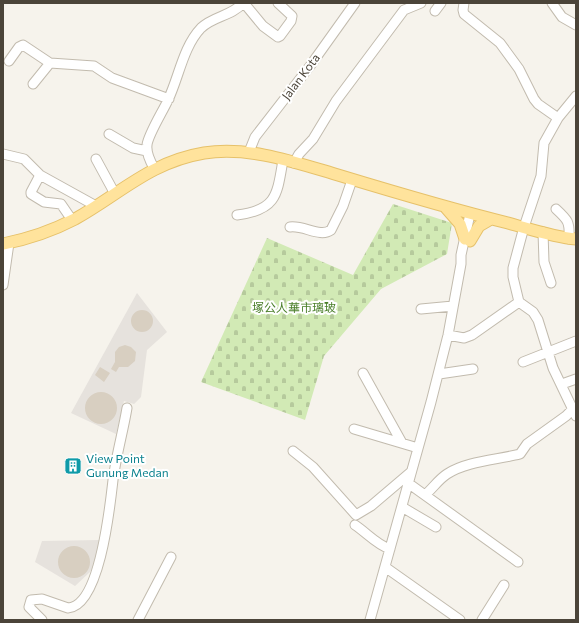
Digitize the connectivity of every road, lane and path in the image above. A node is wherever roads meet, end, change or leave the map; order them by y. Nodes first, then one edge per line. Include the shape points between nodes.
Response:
1 (243, 3) edge
2 (278, 3) edge
3 (355, 3) edge
4 (421, 3) edge
5 (441, 3) edge
6 (464, 3) edge
7 (552, 3) edge
8 (434, 11) dead end
9 (576, 25) edge
10 (9, 61) dead end
11 (50, 63) junction
12 (33, 84) dead end
13 (576, 96) edge
14 (169, 99) junction
15 (558, 118) junction
16 (110, 134) dead end
17 (147, 151) junction
18 (249, 152) junction
19 (3, 154) edge
20 (96, 159) dead end
21 (283, 160) junction
22 (294, 163) junction
23 (154, 168) junction
24 (40, 175) junction
25 (352, 180) junction
26 (115, 194) junction
27 (96, 206) junction
28 (446, 208) junction
29 (556, 209) dead end
30 (473, 214) junction
31 (238, 215) dead end
32 (490, 219) junction
33 (72, 220) junction
34 (524, 227) junction
35 (290, 228) dead end
36 (543, 232) junction
37 (572, 239) edge
38 (467, 240) junction
39 (6, 244) edge
40 (551, 283) dead end
41 (3, 285) edge
42 (519, 302) junction
43 (453, 306) junction
44 (421, 309) dead end
45 (448, 335) junction
46 (576, 341) edge
47 (549, 352) junction
48 (523, 362) dead end
49 (474, 370) dead end
50 (363, 373) dead end
51 (438, 374) junction
52 (576, 379) edge
53 (562, 384) junction
54 (127, 408) dead end
55 (574, 413) edge
56 (354, 429) dead end
57 (402, 443) junction
58 (418, 448) junction
59 (293, 451) dead end
60 (411, 472) junction
61 (408, 483) junction
62 (426, 494) junction
63 (402, 507) junction
64 (355, 525) dead end
65 (436, 527) dead end
66 (390, 549) junction
67 (171, 557) dead end
68 (518, 562) dead end
69 (385, 567) junction
70 (504, 585) dead end
71 (42, 620) edge
72 (138, 620) edge
73 (370, 620) edge
74 (460, 620) edge
75 (482, 620) edge

1 - 2 street via 263,26 278,37 292,16
1 - 14 street via 234,12 211,20 195,35
3 - 18 street, Jalan Kota via 259,132
4 - 22 street via 402,12
5 - 8 street
6 - 15 street via 464,14 500,43 519,69 534,99
7 - 9 street via 562,17
10 - 11 street via 23,45
11 - 12 street
11 - 14 street via 94,66 112,78
13 - 15 street
14 - 17 street via 148,142
15 - 34 street via 544,144 541,176
16 - 17 street via 133,148
17 - 23 street
18 - 21 main road
18 - 23 main road via 204,153 176,159
19 - 24 street via 24,159
20 - 26 street
21 - 22 main road
21 - 31 street via 278,188 268,206
22 - 25 main road
23 - 26 main road
24 - 27 street
24 - 33 street via 31,194 44,202 61,204
25 - 28 main road
25 - 35 street via 344,206 332,230 323,233 301,226
26 - 27 main road
27 - 33 main road
28 - 30 main road
28 - 38 main road via 460,224
29 - 37 street via 568,221
30 - 32 main road
30 - 38 street
32 - 34 main road
32 - 38 main road via 479,226
33 - 39 main road via 50,231
34 - 36 main road
34 - 42 street via 513,272
36 - 37 main road
36 - 40 street via 544,262
38 - 43 street
39 - 41 street
42 - 45 street via 472,335 464,338
42 - 47 street via 530,309 538,320
43 - 44 street
43 - 45 street
45 - 51 street
46 - 47 street
47 - 48 street
47 - 53 street via 553,368
49 - 51 street
50 - 57 street
51 - 58 street
52 - 53 street
53 - 55 street
54 - 71 street via 112,498 94,580 84,599 73,607 68,608 42,599 32,600 29,607
55 - 62 street via 527,444 520,454 453,471
56 - 57 street
57 - 58 street
58 - 60 street
59 - 60 street via 313,468 356,515 371,506
60 - 61 street
61 - 62 street
61 - 63 street
62 - 68 street
63 - 65 street
63 - 66 street
64 - 66 street via 378,544
66 - 69 street
67 - 72 street
69 - 73 street
69 - 74 street
70 - 75 street

